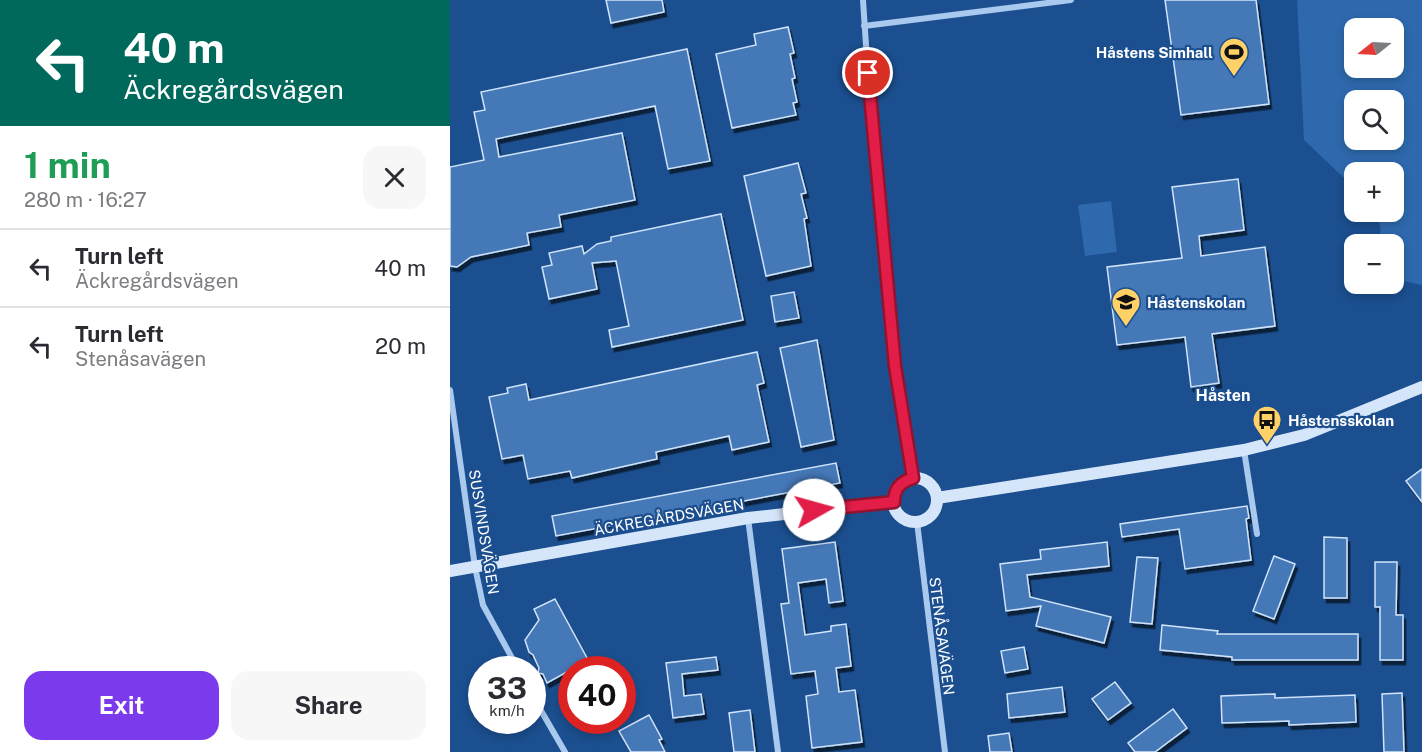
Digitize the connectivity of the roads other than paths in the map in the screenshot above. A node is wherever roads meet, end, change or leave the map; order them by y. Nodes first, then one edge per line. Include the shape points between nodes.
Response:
1 (863, 0) edge
2 (1071, 0) edge
3 (864, 26) junction
4 (1422, 387) edge
5 (450, 390) edge
6 (1244, 450) junction
7 (913, 478) junction
8 (937, 498) junction
9 (894, 502) junction
10 (748, 518) junction
11 (917, 522) junction
12 (1257, 534) dead end
13 (475, 567) junction
14 (450, 571) edge
15 (511, 656) edge
16 (546, 719) edge
17 (565, 752) edge
18 (778, 752) edge
19 (945, 752) edge

1 - 3 street
2 - 3 street
3 - 7 street via 895,366
4 - 6 street via 1304,435
5 - 13 street, SUSVINDSVÄGEN
6 - 8 street
6 - 12 street
7 - 8 street via 929,483
7 - 9 street via 900,485
8 - 11 street via 932,514
9 - 10 street, ÄCKREGÅRDSVÄGEN
9 - 11 street via 903,518
10 - 13 street, ÄCKREGÅRDSVÄGEN
10 - 18 street
11 - 19 street, STENÅSAVÄGEN
13 - 14 street, ÄCKREGÅRDSVÄGEN
13 - 15 street, SUSVINDSVÄGEN via 483,605
16 - 17 street

